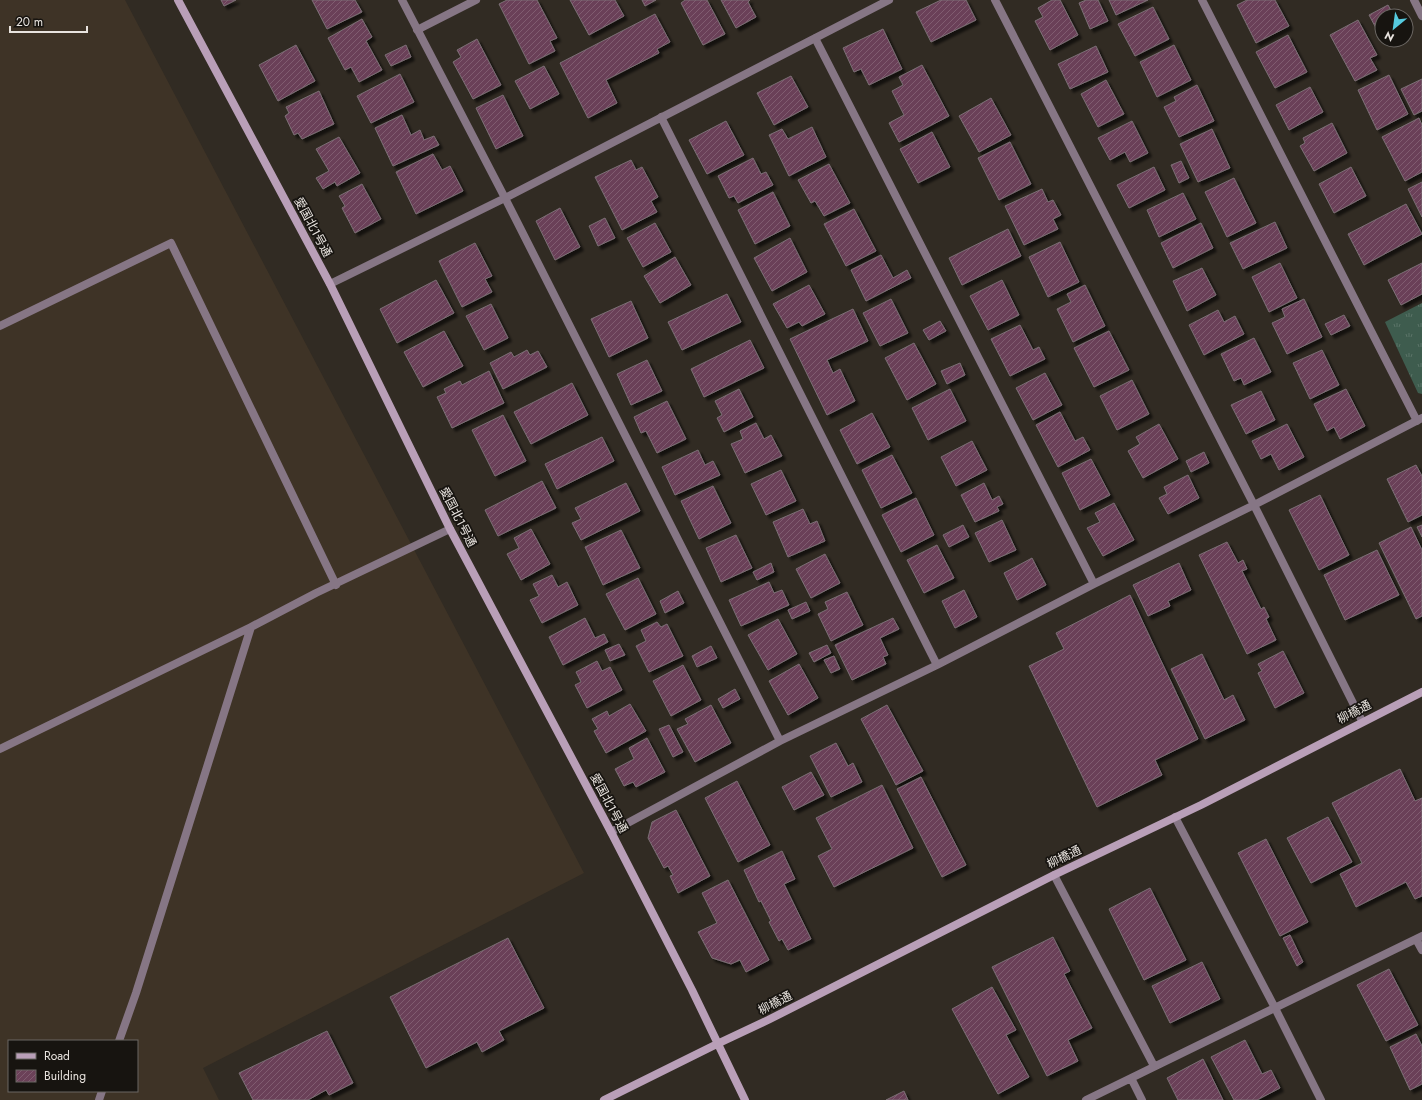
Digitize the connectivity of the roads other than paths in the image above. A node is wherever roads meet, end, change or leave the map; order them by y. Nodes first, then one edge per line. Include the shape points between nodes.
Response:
1 (178, 0) edge
2 (402, 0) edge
3 (476, 0) edge
4 (889, 0) edge
5 (994, 0) edge
6 (1202, 0) edge
7 (1414, 0) edge
8 (1422, 16) edge
9 (417, 30) junction
10 (815, 38) junction
11 (661, 117) junction
12 (505, 198) junction
13 (330, 284) junction
14 (0, 326) edge
15 (1419, 420) edge
16 (1254, 505) junction
17 (450, 529) junction
18 (336, 584) junction
19 (1094, 584) junction
20 (251, 627) junction
21 (937, 665) junction
22 (1422, 692) edge
23 (1362, 722) junction
24 (780, 741) junction
25 (0, 749) edge
26 (1175, 817) junction
27 (611, 832) junction
28 (1054, 875) junction
29 (1419, 938) edge
30 (1422, 950) edge
31 (1275, 1008) junction
32 (120, 1040) edge
33 (717, 1044) junction
34 (1154, 1066) junction
35 (1130, 1078) junction
36 (604, 1100) edge
37 (745, 1100) edge
38 (1086, 1100) edge
39 (1142, 1100) edge
40 (1320, 1100) edge

1 - 13 street, 愛国北1号通
2 - 9 street
3 - 9 street
4 - 10 street
5 - 16 street
6 - 15 street
7 - 8 street
9 - 12 street
10 - 11 street
10 - 19 street
11 - 12 street
11 - 21 street
12 - 13 street
12 - 24 street
13 - 17 street, 愛国北1号通
14 - 18 street via 171,243
15 - 16 street
16 - 19 street
16 - 23 street
17 - 18 street
17 - 27 street, 愛国北1号通
18 - 20 street
19 - 21 street
20 - 25 street
20 - 32 street
21 - 24 street
22 - 23 street, 柳橋通
23 - 26 street, 柳橋通
24 - 27 street
26 - 28 street, 柳橋通
26 - 31 street
27 - 33 street, 愛国北1号通
28 - 33 street, 柳橋通
28 - 34 street
29 - 30 street
29 - 31 street
31 - 34 street
31 - 40 street
33 - 36 street, 柳橋通
33 - 37 street, 愛国北1号通
34 - 35 street
35 - 38 street
35 - 39 street

